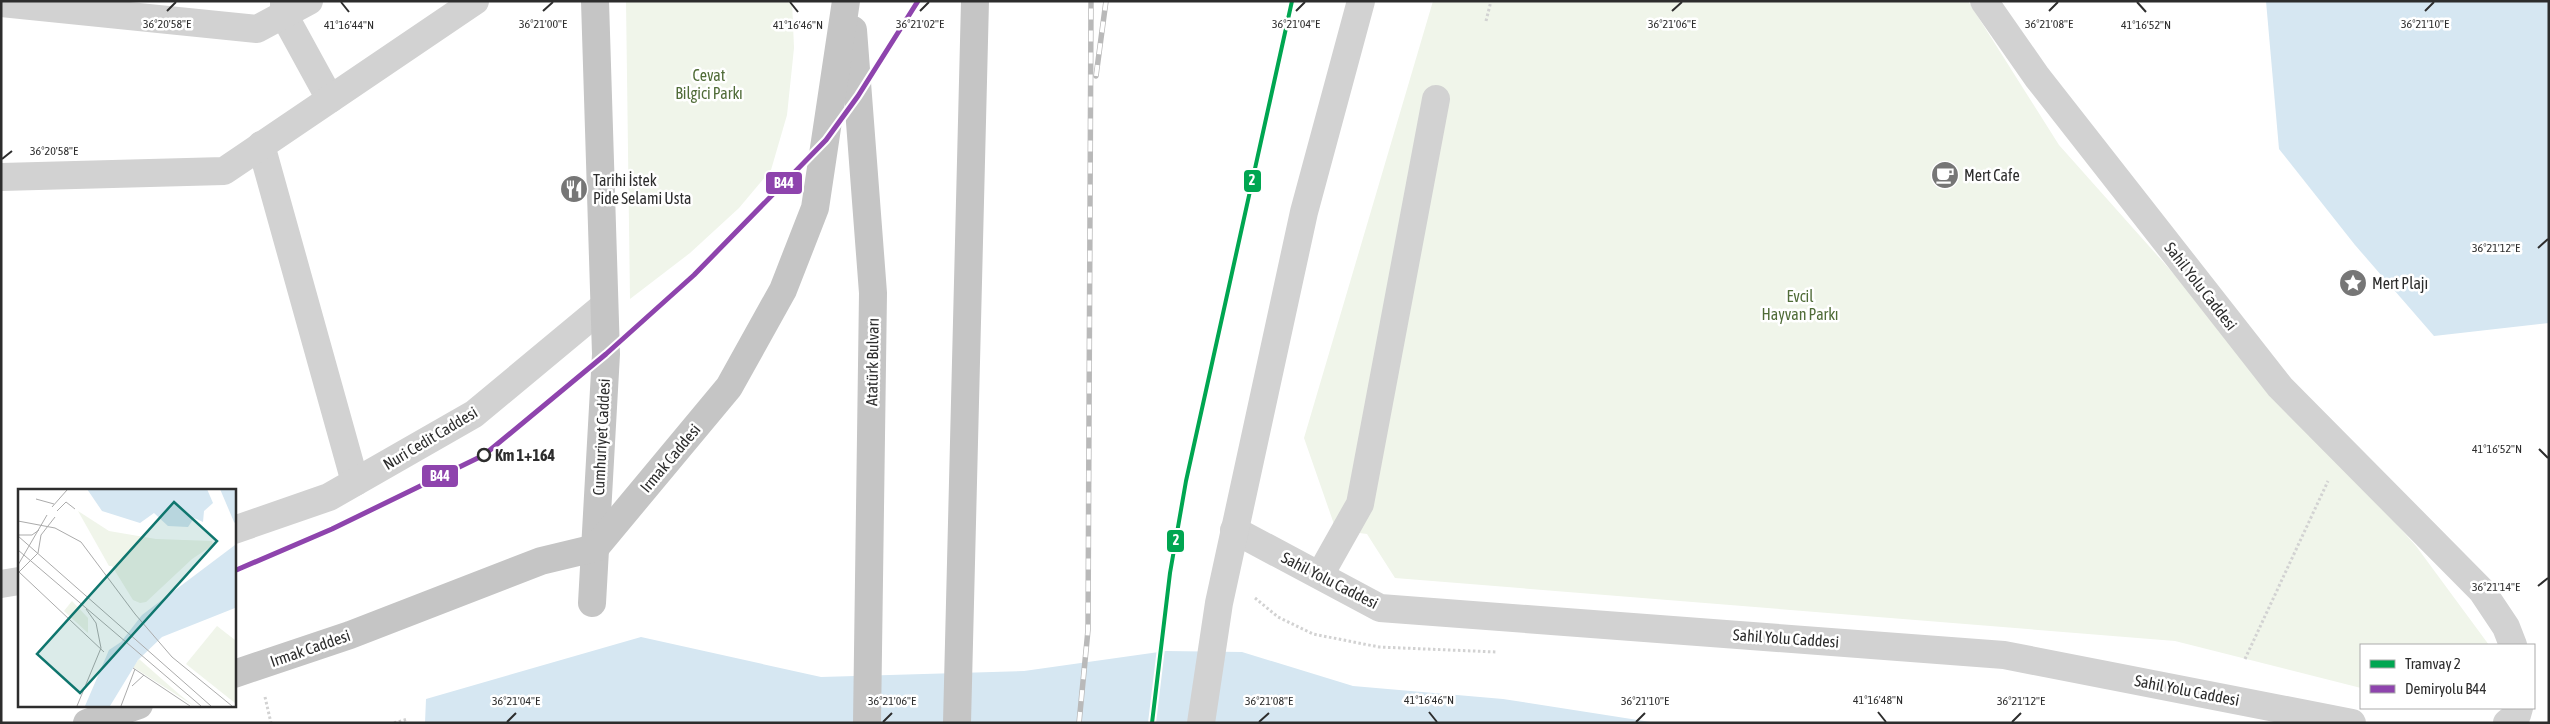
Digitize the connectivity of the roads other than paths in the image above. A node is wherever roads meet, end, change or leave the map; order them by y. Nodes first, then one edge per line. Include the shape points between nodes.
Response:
1 (309, 1) edge
2 (475, 1) edge
3 (595, 1) edge
4 (846, 1) edge
5 (852, 1) edge
6 (975, 1) edge
7 (1361, 1) edge
8 (1984, 1) edge
9 (1, 3) edge
10 (284, 8) edge
11 (330, 99) junction
12 (1436, 99) dead end
13 (261, 145) junction
14 (1, 177) edge
15 (604, 306) junction
16 (355, 482) junction
17 (235, 530) edge
18 (1234, 530) junction
19 (595, 548) junction
20 (1320, 575) junction
21 (18, 581) edge
22 (1, 584) edge
23 (592, 604) dead end
24 (2513, 644) edge
25 (235, 674) edge
26 (136, 706) edge
27 (2518, 709) edge
28 (87, 723) edge
29 (867, 723) edge
30 (957, 723) edge
31 (1201, 723) edge
32 (2352, 723) edge
33 (2507, 723) edge

1 - 10 street
2 - 11 street
3 - 15 main road, Cumhuriyet Caddesi
4 - 19 main road, Irmak Caddesi via 815,208 783,290 729,387
5 - 29 main road, Atatürk Bulvarı via 872,293
6 - 30 main road
7 - 18 street via 1304,212
8 - 24 street, Sahil Yolu Caddesi via 2037,77 2280,387 2482,591 2506,627
9 - 10 street via 257,29
10 - 11 street
11 - 13 street
12 - 20 street via 1360,504
13 - 14 street via 224,171
13 - 16 street
15 - 16 street, Nuri Cedit Caddesi via 474,414
15 - 19 main road, Cumhuriyet Caddesi via 606,354
16 - 17 street, Nuri Cedit Caddesi via 329,497
18 - 20 street, Sahil Yolu Caddesi
18 - 31 street
19 - 23 main road, Cumhuriyet Caddesi
19 - 25 main road, Irmak Caddesi via 541,561 350,635
20 - 32 street, Sahil Yolu Caddesi via 1380,608 2004,655
21 - 22 street
26 - 28 main road
27 - 33 street via 2517,715

